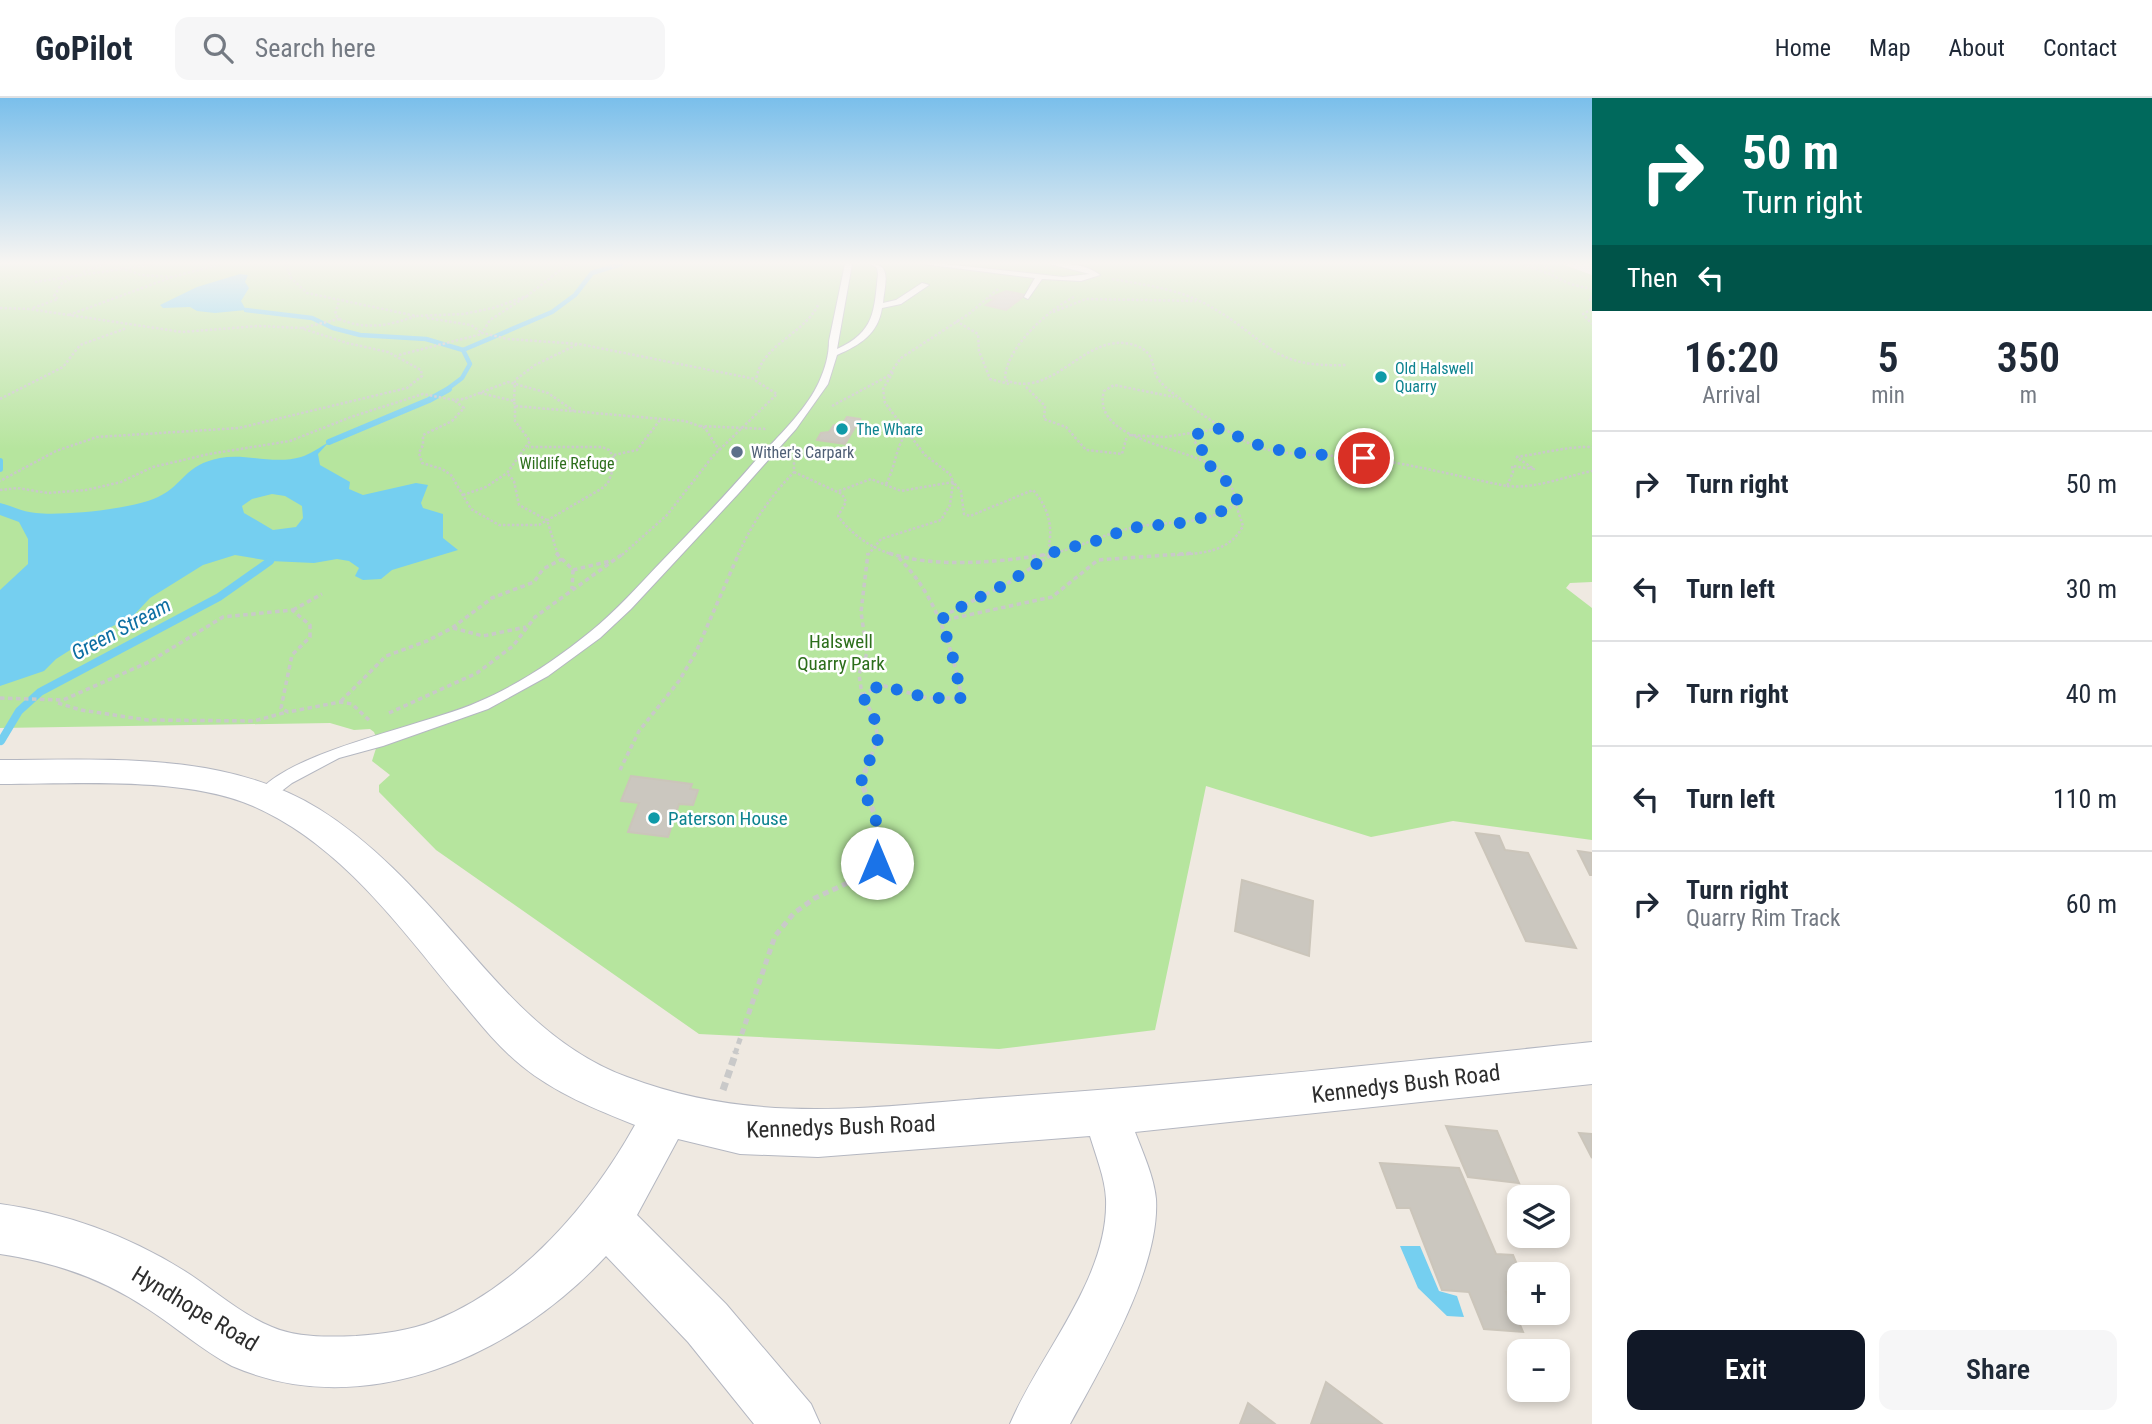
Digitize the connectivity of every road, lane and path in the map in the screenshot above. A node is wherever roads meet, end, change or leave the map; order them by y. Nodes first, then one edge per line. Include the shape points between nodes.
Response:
1 (132, 326) joint
2 (310, 326) edge
3 (354, 326) edge
4 (372, 326) edge
5 (472, 326) edge
6 (486, 326) edge
7 (803, 326) edge
8 (836, 326) edge
9 (872, 326) edge
10 (949, 326) edge
11 (964, 326) edge
12 (1037, 326) edge
13 (1238, 326) edge
14 (301, 328) junction
15 (482, 333) junction
16 (579, 344) junction
17 (833, 354) junction
18 (397, 355) junction
19 (1346, 365) dead end
20 (893, 372) junction
21 (756, 379) junction
22 (515, 382) junction
23 (1015, 384) junction
24 (1022, 385) junction
25 (479, 393) junction
26 (1178, 398) junction
27 (0, 399) edge
28 (454, 400) junction
29 (514, 401) junction
30 (515, 406) junction
31 (574, 411) junction
32 (660, 420) junction
33 (700, 426) junction
34 (745, 426) junction
35 (792, 427) junction
36 (1223, 428) junction
37 (907, 432) junction
38 (1200, 432) junction
39 (1126, 435) junction
40 (775, 446) junction
41 (528, 447) junction
42 (1592, 447) edge
43 (719, 450) junction
44 (613, 454) junction
45 (1200, 458) junction
46 (1592, 471) edge
47 (794, 472) junction
48 (507, 473) junction
49 (0, 481) edge
50 (953, 482) junction
51 (885, 486) junction
52 (1507, 486) junction
53 (1, 490) edge
54 (838, 491) junction
55 (463, 495) junction
56 (1236, 505) junction
57 (547, 520) junction
58 (872, 546) junction
59 (1054, 552) junction
60 (895, 555) junction
61 (562, 559) junction
62 (615, 559) junction
63 (573, 570) junction
64 (572, 590) junction
65 (322, 594) dead end
66 (292, 610) junction
67 (940, 621) junction
68 (526, 627) junction
69 (452, 628) junction
70 (862, 695) junction
71 (0, 698) edge
72 (55, 702) junction
73 (340, 702) junction
74 (288, 712) junction
75 (620, 770) dead end
76 (0, 772) edge
77 (264, 796) junction
78 (1592, 1063) edge
79 (1106, 1114) junction
80 (687, 1120) junction
81 (605, 1218) junction
82 (0, 1229) edge
83 (791, 1424) edge
84 (1040, 1424) edge

1 - 14 path via 182,332
1 - 27 path via 85,342 63,367
2 - 14 path
3 - 4 path
5 - 15 path
6 - 15 path
7 - 21 path via 763,360
8 - 17 lane
9 - 17 lane via 870,333 852,346
10 - 20 path via 901,358
11 - 23 path via 978,334 990,379
12 - 23 path via 1022,340 1005,373 1006,380
13 - 19 path via 1274,355 1306,366
14 - 18 path
15 - 16 path
15 - 18 path
16 - 21 path
16 - 22 path via 535,365
17 - 35 lane via 826,379
18 - 49 path via 421,370 422,376 407,388 239,428 97,437 56,451
20 - 35 path
20 - 37 path via 882,396
21 - 34 path via 775,396
22 - 25 path
22 - 29 path
22 - 31 path via 555,396
23 - 24 path
24 - 26 path via 1042,382 1095,350 1129,343 1147,352 1158,380
24 - 39 path via 1045,406 1044,419 1066,427 1086,450 1122,454
25 - 28 path
25 - 29 path
26 - 36 path
26 - 39 path via 1120,385 1107,387 1102,394 1105,409
28 - 53 path via 427,395 290,441 153,467 121,482 86,490
28 - 55 path via 464,408 452,421 423,435 420,459 451,475
29 - 30 path
30 - 31 path
30 - 41 path via 515,421 530,441
31 - 32 path
32 - 33 path
32 - 44 path via 637,450
33 - 34 path
33 - 43 path
34 - 43 path
35 - 40 lane
36 - 38 path
36 - 52 path via 1271,450 1364,458
37 - 50 path
37 - 51 path via 898,444 895,468
38 - 39 path via 1165,437
38 - 45 path via 1193,438 1202,450
39 - 45 path
40 - 47 path via 793,449
40 - 77 lane via 626,606 572,653 508,694 334,754
41 - 44 path via 590,446
41 - 48 path
42 - 52 path via 1516,457 1534,469 1512,466
43 - 62 path via 676,506
44 - 57 path via 616,461 608,483
45 - 56 path via 1228,482
46 - 52 path via 1528,488
47 - 54 path
47 - 75 path via 765,504 696,653 628,748
48 - 55 path
48 - 57 path via 514,481 519,505
50 - 51 path via 933,481 901,491
50 - 58 path via 950,505 941,520
50 - 59 path via 961,491 964,514 970,516 1026,490 1035,491 1046,508 1049,545
51 - 54 path via 872,479
54 - 58 path via 846,502 838,516 846,529
55 - 57 path via 471,509 499,525 528,526
56 - 59 path via 1201,520 1130,528
56 - 67 path via 1241,513 1239,534 1218,550 1099,560 1052,597
57 - 61 path
58 - 60 path
58 - 70 path via 861,612 867,653 859,674
59 - 60 path via 980,560
59 - 67 path
60 - 67 path via 905,562
61 - 63 path
61 - 69 path via 543,569 534,582 492,598
62 - 63 path
62 - 64 path
63 - 64 path
64 - 68 path
65 - 66 path
66 - 72 path via 223,617 149,662
66 - 74 path via 310,625 310,637 292,655 281,709
67 - 70 path via 962,698 927,698 881,685
68 - 69 path via 483,636
68 - 73 path via 513,646 477,673 369,721 352,704
69 - 73 path via 386,656
70 - 80 path via 874,717 878,739 861,782 879,837 877,863 867,874 794,913 775,936 741,1044
71 - 72 path via 26,696
72 - 74 path via 147,720 254,721
73 - 74 path
76 - 77 street, Kennedys Bush Road via 148,775
77 - 80 street, Kennedys Bush Road via 323,828 355,857 523,1040 586,1082
78 - 79 street, Kennedys Bush Road
79 - 80 street, Kennedys Bush Road via 770,1133
79 - 84 street via 1131,1198 1130,1230 1115,1274
80 - 81 street, Hyndhope Road
81 - 82 street, Hyndhope Road via 569,1259 515,1303 469,1331 419,1353 370,1363 327,1364 288,1360 253,1347 106,1255 45,1235
81 - 83 street via 707,1323

